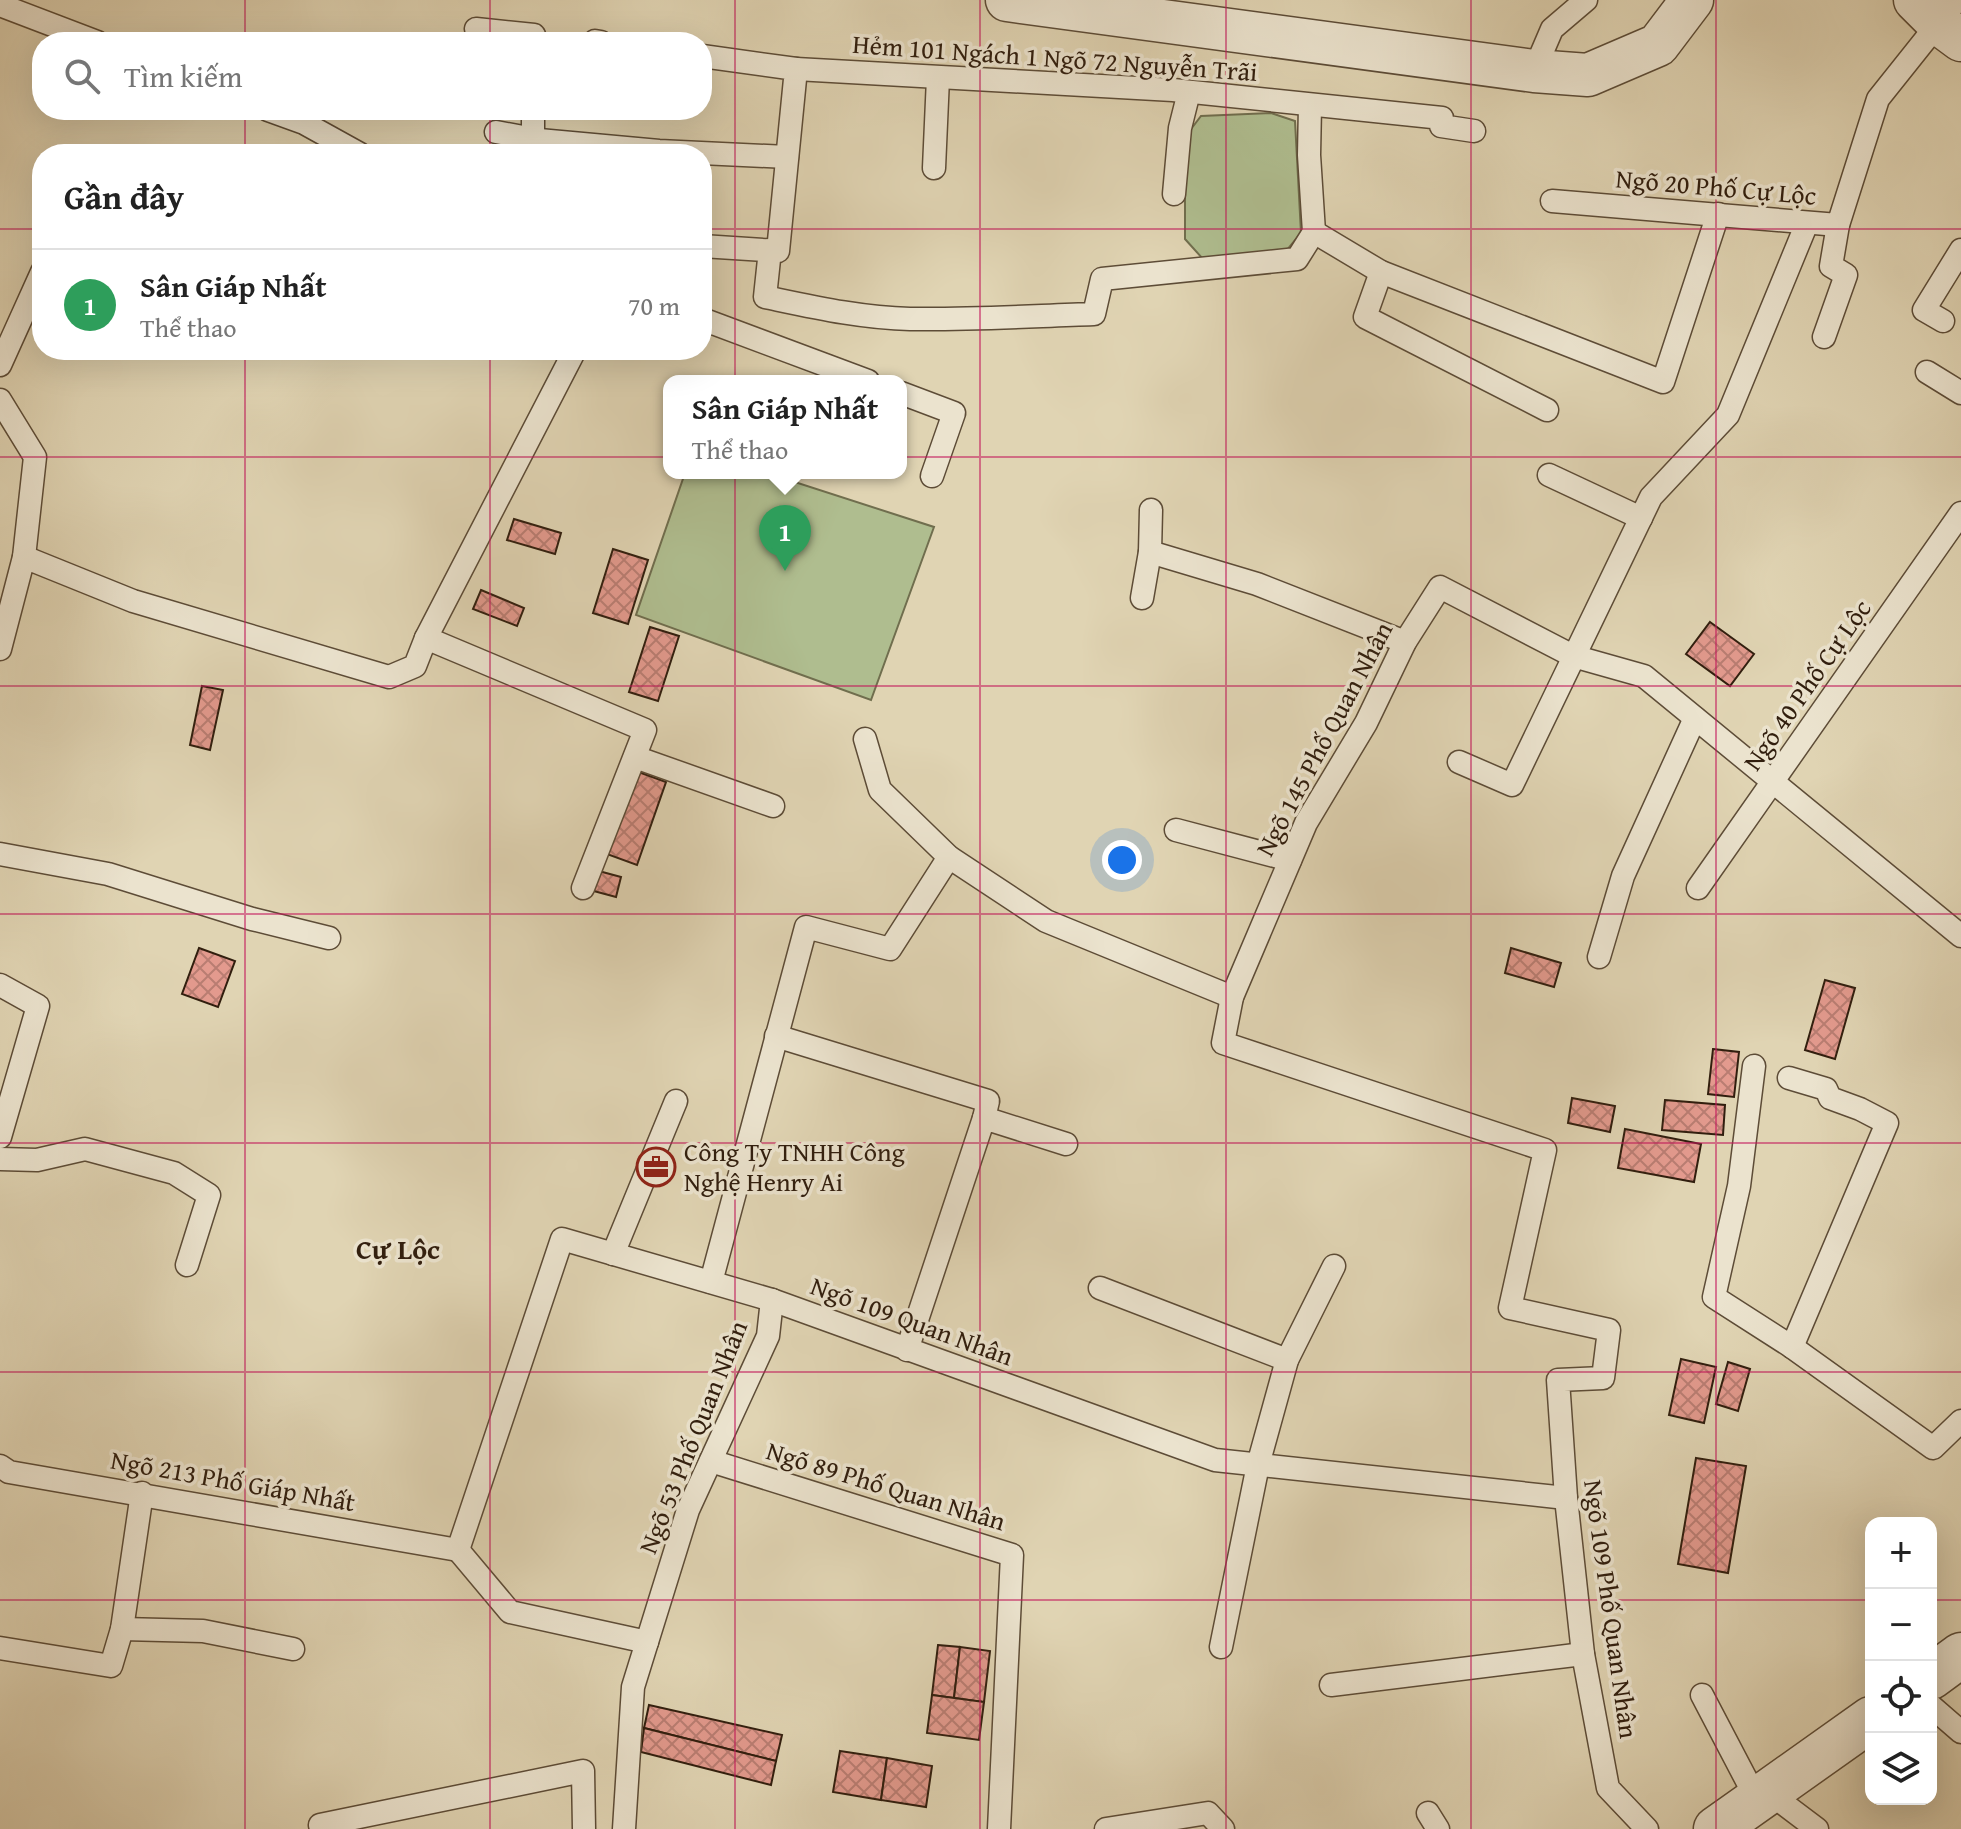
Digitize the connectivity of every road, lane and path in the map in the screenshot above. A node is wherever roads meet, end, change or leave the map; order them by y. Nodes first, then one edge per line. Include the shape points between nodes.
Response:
1 (1007, 0) edge
2 (1586, 0) edge
3 (1692, 0) edge
4 (0, 5) edge
5 (1943, 16) edge
6 (476, 29) dead end
7 (71, 32) edge
8 (505, 32) edge
9 (712, 57) edge
10 (796, 69) junction
11 (1534, 71) junction
12 (938, 78) junction
13 (1189, 92) junction
14 (1310, 106) junction
15 (296, 120) edge
16 (534, 120) edge
17 (1474, 131) dead end
18 (496, 132) dead end
19 (342, 144) edge
20 (536, 144) edge
21 (712, 153) edge
22 (787, 157) junction
23 (934, 168) dead end
24 (1174, 194) dead end
25 (1552, 201) dead end
26 (1718, 214) junction
27 (1807, 223) junction
28 (1838, 225) junction
29 (1314, 232) junction
30 (712, 247) edge
31 (774, 250) junction
32 (1961, 250) edge
33 (1381, 272) junction
34 (32, 294) edge
35 (1943, 321) dead end
36 (712, 323) edge
37 (1824, 337) dead end
38 (570, 360) edge
39 (0, 365) edge
40 (1927, 372) dead end
41 (852, 375) edge
42 (1961, 393) edge
43 (907, 395) edge
44 (0, 400) edge
45 (1547, 410) dead end
46 (1549, 475) dead end
47 (932, 476) dead end
48 (1151, 510) dead end
49 (1961, 513) edge
50 (1641, 518) junction
51 (1150, 552) junction
52 (24, 557) junction
53 (1142, 598) dead end
54 (426, 638) junction
55 (1405, 642) junction
56 (0, 649) edge
57 (1573, 656) junction
58 (1695, 718) junction
59 (865, 739) dead end
60 (635, 757) junction
61 (1459, 762) dead end
62 (773, 806) dead end
63 (1176, 830) dead end
64 (0, 854) edge
65 (949, 857) junction
66 (1290, 860) junction
67 (583, 888) dead end
68 (1698, 888) dead end
69 (1961, 936) edge
70 (329, 938) dead end
71 (1599, 957) dead end
72 (0, 985) edge
73 (1232, 997) junction
74 (776, 1036) junction
75 (1754, 1066) dead end
76 (1789, 1078) dead end
77 (676, 1101) dead end
78 (984, 1118) junction
79 (0, 1137) edge
80 (1066, 1144) dead end
81 (0, 1159) edge
82 (613, 1254) junction
83 (187, 1265) dead end
84 (1334, 1266) dead end
85 (711, 1282) junction
86 (1100, 1288) dead end
87 (772, 1300) junction
88 (1792, 1347) junction
89 (907, 1350) junction
90 (1287, 1360) junction
91 (1558, 1380) joint
92 (1961, 1421) edge
93 (711, 1461) junction
94 (1258, 1465) junction
95 (0, 1466) edge
96 (142, 1493) junction
97 (1566, 1498) junction
98 (458, 1550) junction
99 (122, 1629) junction
100 (647, 1642) junction
101 (1221, 1647) dead end
102 (0, 1648) edge
103 (293, 1649) dead end
104 (1583, 1654) junction
105 (1961, 1655) edge
106 (1937, 1673) edge
107 (1331, 1685) dead end
108 (1702, 1695) dead end
109 (1937, 1711) edge
110 (1865, 1723) edge
111 (1961, 1732) edge
112 (1740, 1814) edge
113 (320, 1825) dead end
114 (584, 1829) edge
115 (624, 1829) edge
116 (999, 1829) edge
117 (1106, 1829) edge
118 (1223, 1829) edge
119 (1647, 1829) edge
120 (1817, 1829) edge

1 - 11 street
2 - 11 lane via 1552,29
3 - 11 street via 1658,45 1588,75
4 - 7 lane
5 - 28 lane, Ngõ 20 Phố Cự Lộc via 1878,99
6 - 8 lane
9 - 10 lane, Hẻm 101 Ngách 1 Ngõ 72 Nguyễn Trãi
10 - 12 lane, Hẻm 101 Ngách 1 Ngõ 72 Nguyễn Trãi
10 - 22 lane
12 - 13 lane, Hẻm 101 Ngách 1 Ngõ 72 Nguyễn Trãi
12 - 23 lane
13 - 14 lane, Hẻm 101 Ngách 1 Ngõ 72 Nguyễn Trãi
13 - 24 lane
14 - 17 lane, Hẻm 101 Ngách 1 Ngõ 72 Nguyễn Trãi via 1442,118 1441,126
14 - 29 lane
15 - 19 lane
16 - 20 lane
18 - 20 lane
21 - 22 lane
22 - 31 lane
25 - 26 lane, Ngõ 20 Phố Cự Lộc
26 - 27 lane, Ngõ 20 Phố Cự Lộc
26 - 33 lane via 1663,382
27 - 28 lane, Ngõ 20 Phố Cự Lộc
27 - 50 lane via 1728,415 1651,497
28 - 37 lane via 1831,266 1846,275
29 - 31 lane via 1297,259 1102,279 1094,314 908,319 837,312 765,297
29 - 33 lane
30 - 31 lane
32 - 35 lane via 1924,310
33 - 45 lane via 1365,317
34 - 39 lane
36 - 41 lane
38 - 54 lane
40 - 42 lane
43 - 47 lane via 954,413
44 - 52 lane via 35,457
46 - 50 lane
48 - 51 lane
49 - 68 lane, Ngõ 40 Phố Cự Lộc
50 - 57 lane
51 - 53 lane
51 - 55 lane via 1257,584
52 - 54 lane via 133,601 389,677 415,666
52 - 56 lane
54 - 60 lane via 645,730
55 - 57 lane, Ngõ 145 Phố Quan Nhân via 1440,587
55 - 66 lane, Ngõ 145 Phố Quan Nhân
57 - 58 lane, Ngõ 145 Phố Quan Nhân via 1644,676
57 - 61 lane via 1512,785
58 - 69 lane, Ngõ 145 Phố Quan Nhân
58 - 71 lane via 1623,876
59 - 65 lane via 880,790
60 - 62 lane
60 - 67 lane
63 - 66 lane
64 - 70 lane via 108,874
65 - 73 lane via 1046,921
65 - 74 lane via 890,949 806,927
66 - 73 lane, Ngõ 145 Phố Quan Nhân
72 - 79 lane via 38,1006
73 - 91 lane, Ngõ 145 Phố Quan Nhân via 1223,1043 1545,1150 1510,1308 1609,1330 1603,1378
74 - 78 lane via 988,1101
74 - 85 lane
75 - 88 lane via 1739,1186 1714,1297
76 - 88 lane via 1826,1089 1830,1098 1887,1123
77 - 82 lane
78 - 80 lane
78 - 89 lane
81 - 83 lane via 37,1160 85,1149 174,1173 209,1195
82 - 85 lane, Ngõ 109 Quan Nhân
82 - 98 lane, Ngõ 109 Quan Nhân via 562,1239
84 - 90 lane
85 - 87 lane, Ngõ 109 Quan Nhân
86 - 90 lane
87 - 89 lane, Ngõ 109 Quan Nhân
87 - 93 lane, Ngõ 53 Phố Quan Nhân via 768,1336
88 - 92 lane via 1933,1448
89 - 94 lane, Ngõ 109 Quan Nhân via 1215,1460
90 - 94 lane
91 - 97 lane, Ngõ 109 Phố Quan Nhân
93 - 100 lane, Ngõ 53 Phố Quan Nhân via 688,1510
93 - 116 lane, Ngõ 89 Phố Quan Nhân via 1012,1555
94 - 97 lane, Ngõ 109 Quan Nhân
94 - 101 lane
95 - 96 lane, Ngõ 213 Phố Giáp Nhất via 9,1472
96 - 98 lane, Ngõ 213 Phố Giáp Nhất
96 - 99 lane
97 - 104 lane, Ngõ 109 Phố Quan Nhân
98 - 100 lane via 510,1612
99 - 102 lane via 111,1666
99 - 103 lane via 203,1631
100 - 115 lane, Ngõ 53 Phố Quan Nhân via 633,1687
104 - 107 lane
104 - 119 lane, Ngõ 109 Phố Quan Nhân via 1608,1788
105 - 106 street
108 - 112 lane
109 - 111 lane
110 - 112 street
112 - 120 lane
113 - 114 lane via 583,1771
117 - 118 lane via 1208,1813

